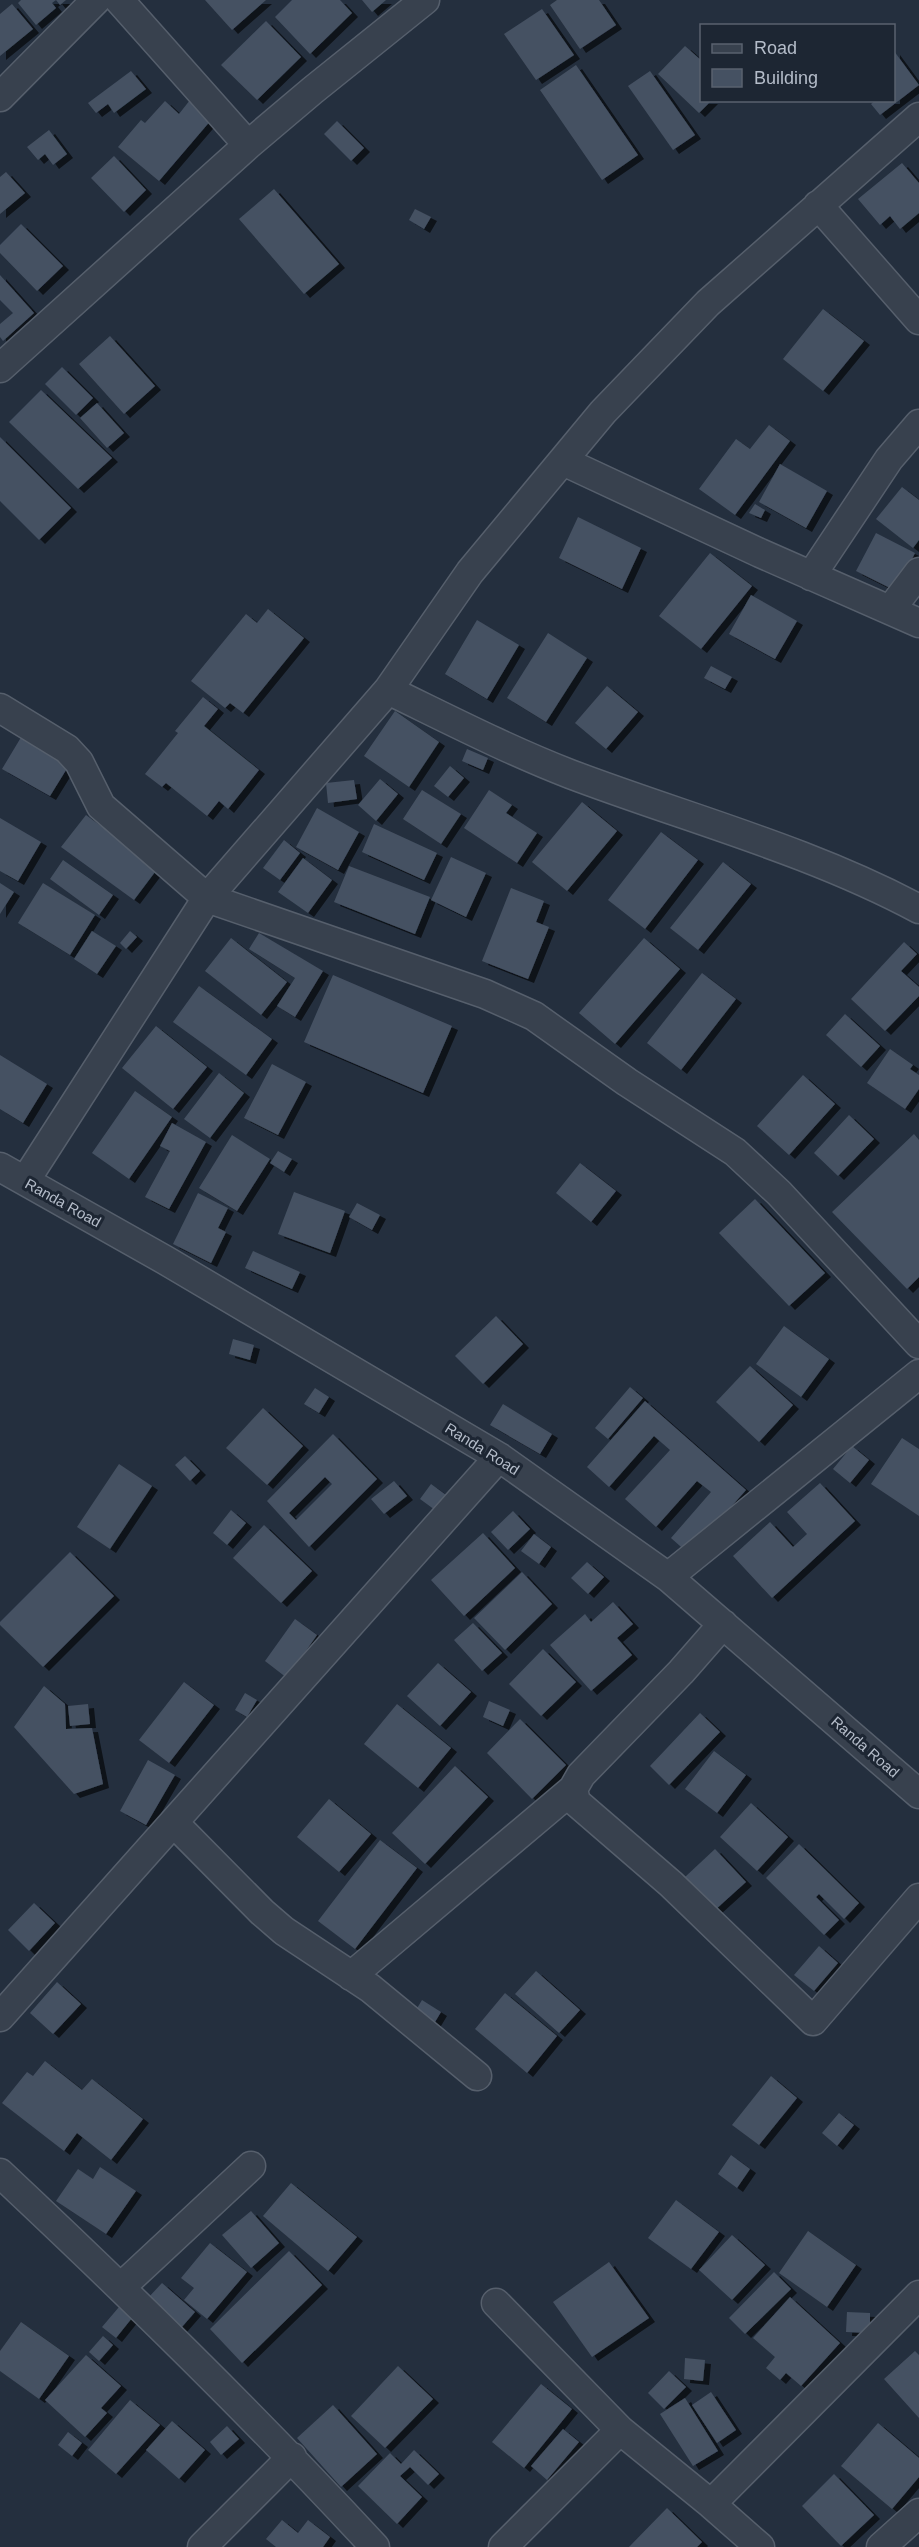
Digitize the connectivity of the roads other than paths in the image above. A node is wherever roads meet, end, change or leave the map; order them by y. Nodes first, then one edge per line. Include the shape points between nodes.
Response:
1 (96, 0) edge
2 (119, 0) edge
3 (425, 0) edge
4 (0, 97) edge
5 (919, 117) edge
6 (248, 145) junction
7 (818, 205) junction
8 (919, 320) edge
9 (0, 368) edge
10 (919, 424) edge
11 (563, 461) junction
12 (919, 572) edge
13 (811, 576) junction
14 (891, 609) junction
15 (919, 623) edge
16 (388, 690) junction
17 (0, 708) edge
18 (207, 898) junction
19 (919, 909) edge
20 (0, 1167) edge
21 (25, 1181) junction
22 (919, 1344) edge
23 (919, 1374) edge
24 (499, 1457) junction
25 (668, 1577) junction
26 (723, 1624) junction
27 (573, 1789) junction
28 (919, 1794) edge
29 (174, 1823) junction
30 (919, 1898) edge
31 (351, 1976) junction
32 (0, 2017) edge
33 (477, 2076) dead end
34 (250, 2166) dead end
35 (0, 2173) edge
36 (121, 2287) junction
37 (919, 2295) edge
38 (496, 2304) dead end
39 (620, 2430) junction
40 (292, 2457) junction
41 (711, 2504) junction
42 (919, 2514) edge
43 (202, 2547) edge
44 (375, 2547) edge
45 (502, 2547) edge
46 (760, 2547) edge
47 (881, 2547) edge

1 - 4 street
2 - 6 street
3 - 6 street
5 - 7 street
6 - 9 street
7 - 8 street
7 - 11 street via 708,303 603,412
10 - 13 street via 889,459
11 - 13 street
11 - 16 street via 470,572
12 - 14 street
13 - 14 street
14 - 15 street
16 - 18 street
16 - 19 street via 570,774 852,875
17 - 18 street via 67,749 79,762 101,806
18 - 21 street
18 - 22 street via 485,994 534,1016 735,1152 779,1193
20 - 21 street, Randa Road
21 - 24 street, Randa Road
23 - 25 street
24 - 25 street, Randa Road
24 - 29 street
25 - 26 street, Randa Road
26 - 27 street via 581,1775
26 - 28 street, Randa Road
27 - 30 street via 576,1802 671,1884 813,2021
27 - 31 street
29 - 31 street via 270,1919
29 - 32 street
31 - 33 street
34 - 36 street
35 - 36 street
36 - 40 street
37 - 41 street
38 - 39 street
39 - 41 street
39 - 45 street
40 - 43 street
40 - 44 street
41 - 46 street
42 - 47 street

